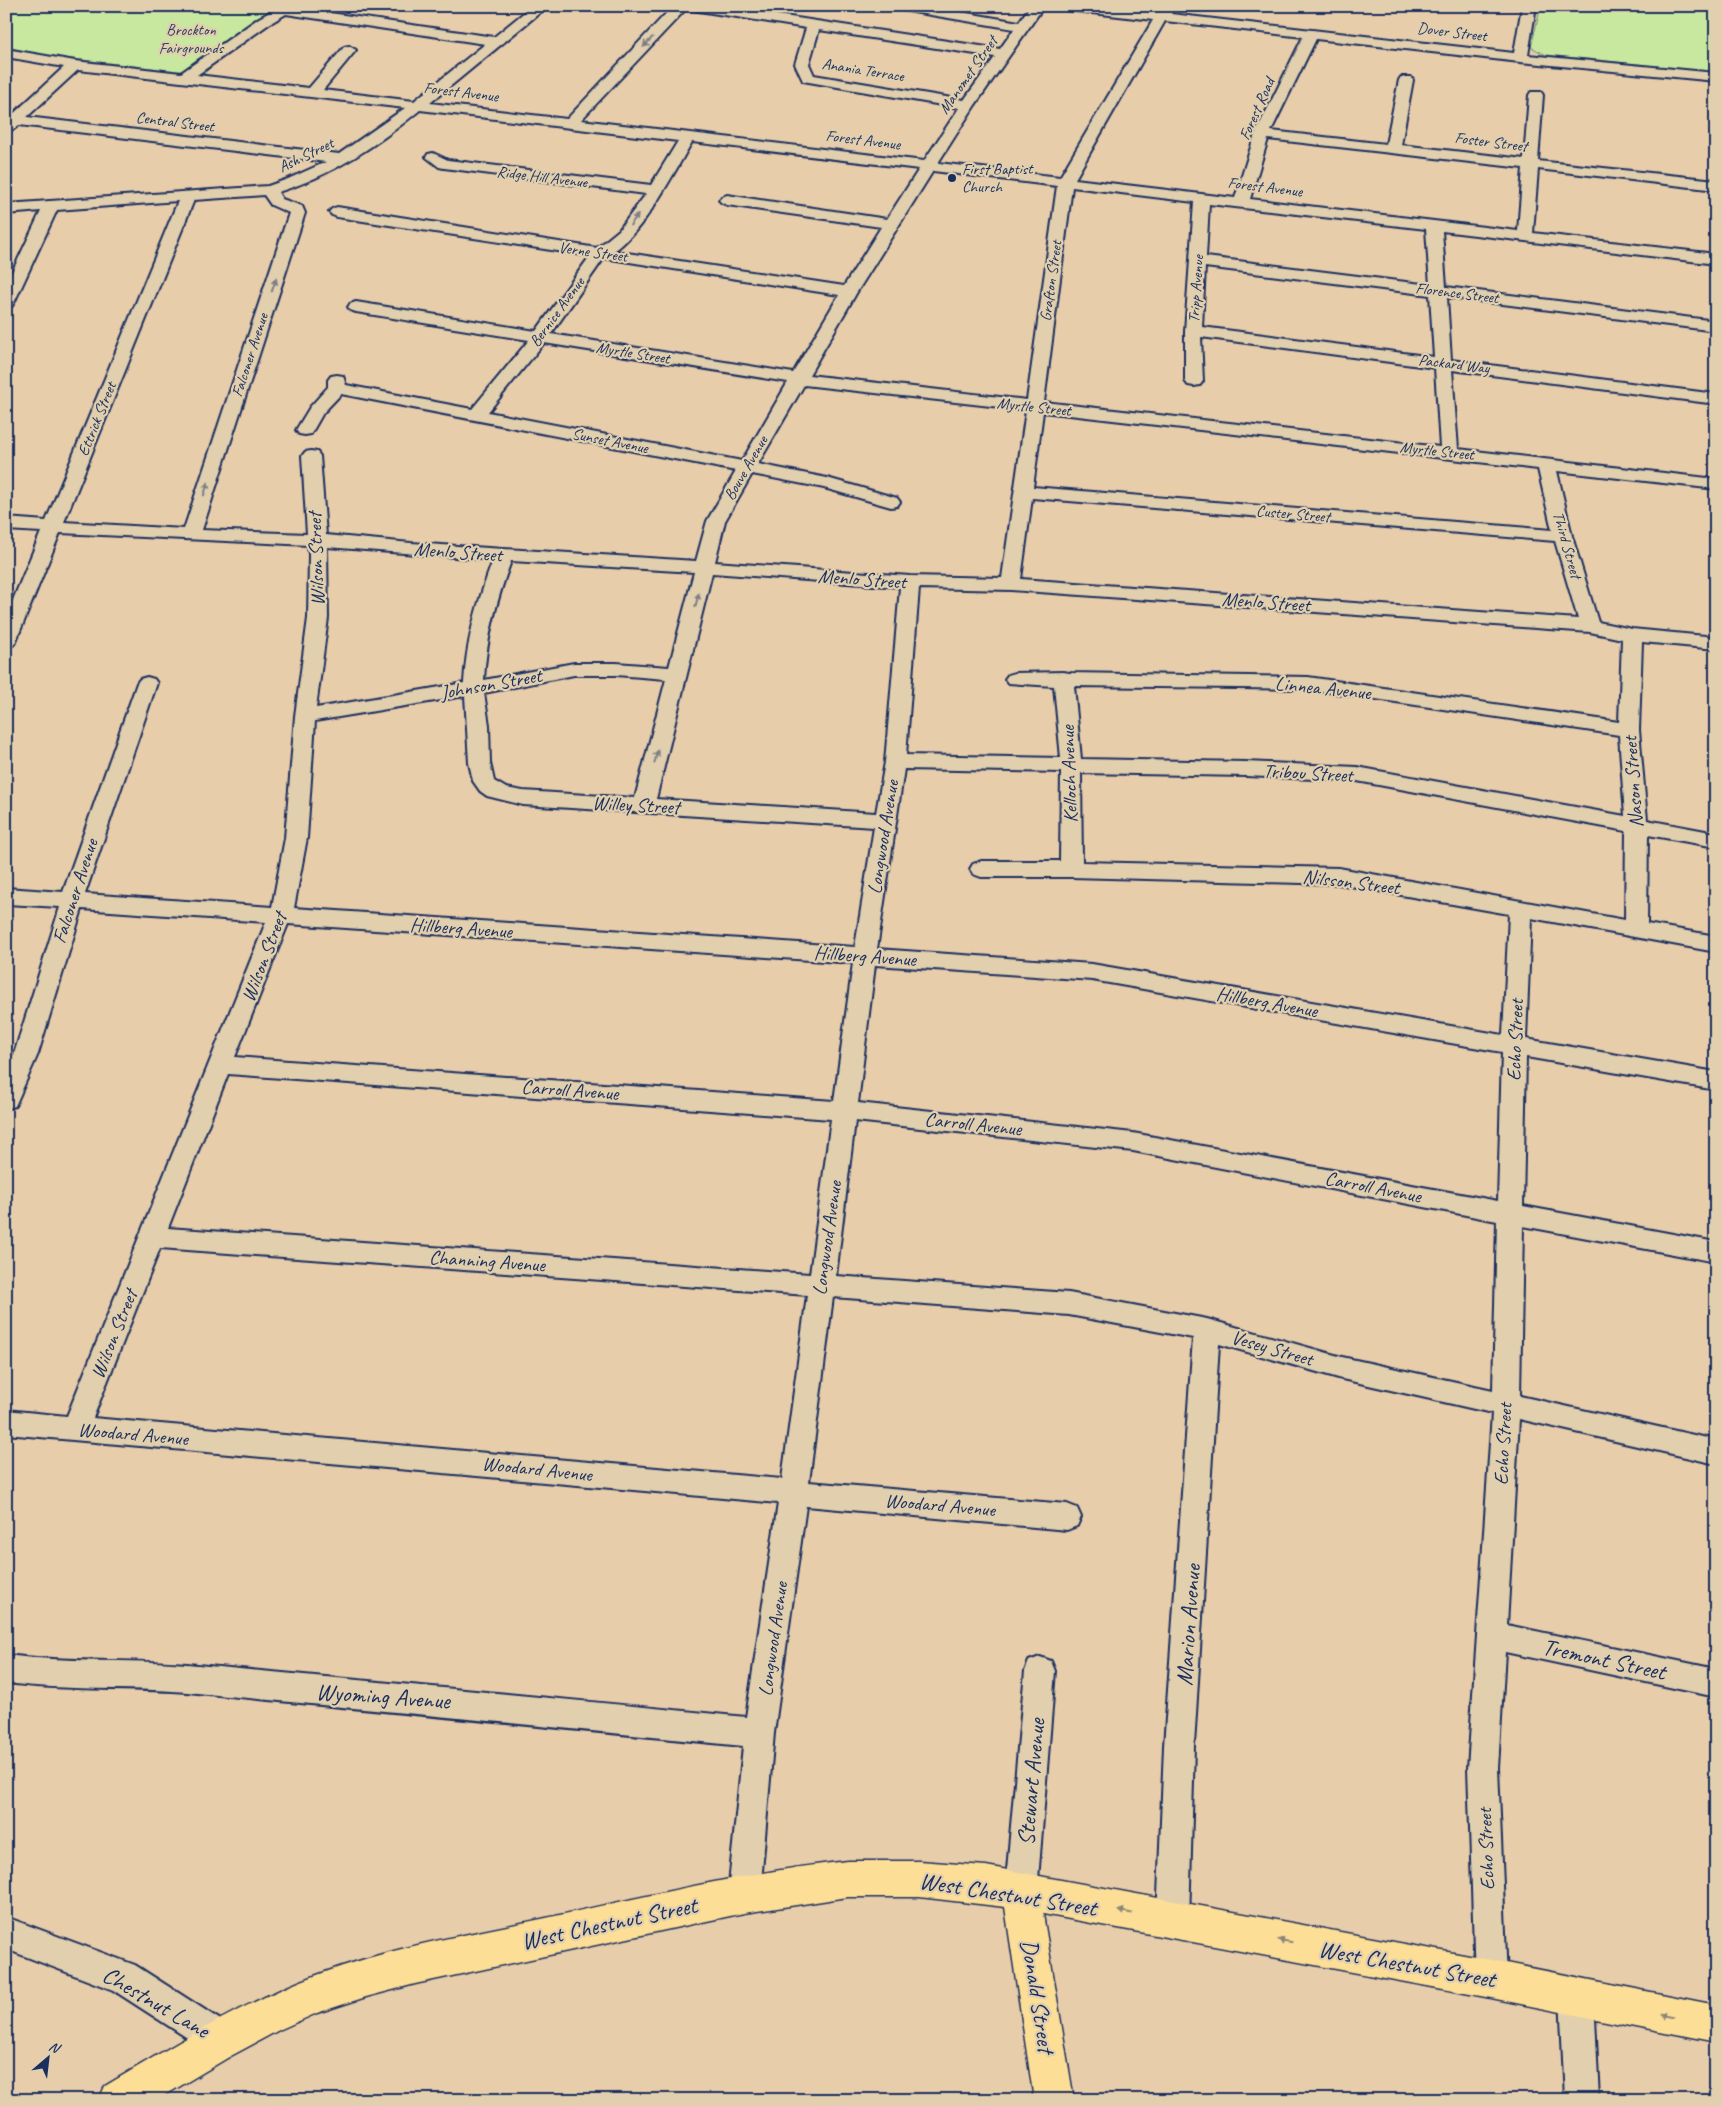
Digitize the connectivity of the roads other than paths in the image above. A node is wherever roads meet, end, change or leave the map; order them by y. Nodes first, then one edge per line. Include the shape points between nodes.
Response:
1 (541, 6) edge
2 (681, 6) edge
3 (690, 6) edge
4 (901, 6) edge
5 (1037, 6) edge
6 (1066, 6) edge
7 (1526, 7) edge
8 (287, 8) edge
9 (1166, 11) edge
10 (812, 26) junction
11 (1023, 27) junction
12 (1312, 34) junction
13 (496, 41) junction
14 (350, 50) dead end
15 (6, 54) edge
16 (1004, 54) junction
17 (1520, 58) junction
18 (75, 65) junction
19 (184, 77) junction
20 (1716, 77) edge
21 (1406, 80) dead end
22 (313, 93) junction
23 (1536, 95) dead end
24 (418, 105) junction
25 (968, 105) junction
26 (9, 123) edge
27 (571, 123) junction
28 (1262, 134) junction
29 (688, 137) junction
30 (1393, 148) junction
31 (433, 156) dead end
32 (340, 159) junction
33 (1530, 164) junction
34 (928, 165) junction
35 (1066, 181) junction
36 (1716, 185) edge
37 (269, 190) junction
38 (654, 190) junction
39 (188, 196) junction
40 (1202, 198) junction
41 (727, 200) dead end
42 (1241, 202) junction
43 (51, 206) junction
44 (6, 209) edge
45 (337, 212) dead end
46 (890, 224) junction
47 (1434, 225) junction
48 (1525, 236) junction
49 (600, 253) junction
50 (1716, 258) edge
51 (1198, 261) junction
52 (1438, 291) junction
53 (849, 292) junction
54 (6, 303) edge
55 (356, 307) dead end
56 (1716, 326) edge
57 (1193, 331) junction
58 (540, 337) junction
59 (1444, 364) junction
60 (798, 379) junction
61 (1194, 381) dead end
62 (1716, 399) edge
63 (1034, 407) junction
64 (476, 415) junction
65 (305, 430) dead end
66 (1449, 453) junction
67 (311, 456) dead end
68 (1546, 464) junction
69 (746, 468) junction
70 (1716, 484) edge
71 (1023, 492) junction
72 (891, 502) dead end
73 (6, 524) edge
74 (53, 527) junction
75 (191, 535) junction
76 (1563, 536) junction
77 (317, 540) junction
78 (504, 555) junction
79 (705, 567) junction
80 (910, 582) junction
81 (1011, 584) junction
82 (1590, 626) junction
83 (1632, 635) junction
84 (6, 641) edge
85 (1716, 643) edge
86 (678, 674) junction
87 (1063, 678) junction
88 (1015, 679) dead end
89 (147, 683) dead end
90 (474, 688) junction
91 (305, 716) junction
92 (1629, 730) junction
93 (895, 762) junction
94 (1071, 767) junction
95 (644, 804) junction
96 (886, 821) junction
97 (1637, 826) junction
98 (1716, 840) edge
99 (1071, 869) junction
100 (981, 870) dead end
101 (6, 896) edge
102 (72, 900) junction
103 (1520, 909) junction
104 (281, 915) junction
105 (1636, 929) junction
106 (1716, 944) edge
107 (865, 956) junction
108 (1514, 1045) junction
109 (221, 1065) junction
110 (1716, 1081) edge
111 (6, 1100) edge
112 (845, 1111) junction
113 (1511, 1213) junction
114 (153, 1237) junction
115 (1716, 1252) edge
116 (821, 1285) junction
117 (1207, 1330) junction
118 (1506, 1405) junction
119 (6, 1422) edge
120 (76, 1429) junction
121 (1716, 1452) edge
122 (794, 1492) junction
123 (1067, 1517) dead end
124 (1491, 1635) junction
125 (6, 1669) edge
126 (1040, 1671) dead end
127 (1716, 1683) edge
128 (759, 1733) junction
129 (1021, 1892) junction
130 (744, 1894) junction
131 (1172, 1921) junction
132 (6, 1933) edge
133 (1491, 1979) junction
134 (1576, 1998) junction
135 (1716, 2024) edge
136 (221, 2040) junction
137 (119, 2100) edge
138 (1054, 2100) edge
139 (1582, 2100) edge

1 - 13 street, Ash Street
2 -> 27 street
3 - 10 street
4 - 11 street
5 - 11 street, Manomet Street
6 - 9 street, Dover Street
7 - 17 street
8 - 13 street
8 - 19 street via 264,20
9 - 12 street, Dover Street
9 - 35 street, Grafton Street
10 - 16 street
10 - 25 street, Anania Terrace via 802,64 808,78
11 - 16 street, Manomet Street
12 - 17 street, Dover Street
12 - 28 street, Forest Road
13 - 24 street, Ash Street
14 - 22 street
15 - 18 street, Forest Avenue
16 - 25 street, Manomet Street
17 - 20 street, Dover Street
18 - 19 street, Forest Avenue
18 - 26 street
19 - 22 street, Forest Avenue
21 - 30 street
22 - 24 street, Forest Avenue
23 - 33 street
24 - 27 street, Forest Avenue
24 - 32 street, Ash Street
25 - 34 street, Manomet Street
26 - 32 street, Central Street
27 - 29 street, Forest Avenue
28 - 30 street, Foster Street
28 - 42 street, Forest Road
29 - 34 street, Forest Avenue
29 - 38 street, Bernice Avenue
30 - 33 street, Foster Street
31 - 38 street, Ridge Hill Avenue via 444,164
32 - 37 street, Ash Street via 298,181
33 - 36 street, Foster Street
33 - 48 street
34 - 35 street, Forest Avenue
34 - 46 street, Bouve Avenue
35 - 40 street, Forest Avenue
35 - 63 street, Grafton Street
37 - 39 street, Ash Street
75 -> 37 street, Falconer Avenue via 297,213 297,209 276,202
49 -> 38 street, Bernice Avenue via 613,245 634,221
39 - 43 street, Ash Street
39 - 74 street, Ettrick Street
40 - 42 street, Forest Avenue
40 - 51 street, Tripp Avenue
41 - 46 street
42 - 47 street, Forest Avenue
43 - 44 street, Ash Street
43 - 54 street
45 - 49 street, Verne Street
46 - 53 street, Bouve Avenue
47 - 48 street, Forest Avenue
47 - 52 street
48 - 50 street, Forest Avenue
49 - 53 street, Verne Street
49 - 58 street, Bernice Avenue
51 - 52 street, Florence Street
51 - 57 street, Tripp Avenue
52 - 56 street, Florence Street
52 - 59 street
53 - 60 street, Bouve Avenue
55 - 58 street, Myrtle Street
57 - 59 street, Packard Way
57 - 61 street, Tripp Avenue
58 - 60 street, Myrtle Street
58 - 64 street, Bernice Avenue
59 - 62 street, Packard Way
59 - 66 street
60 - 63 street, Myrtle Street
60 - 69 street, Bouve Avenue
63 - 66 street, Myrtle Street
63 - 71 street, Grafton Street
64 - 65 street, Sunset Avenue via 337,384
64 - 69 street, Sunset Avenue
66 - 68 street, Myrtle Street
67 - 77 street, Wilson Street
68 - 70 street, Myrtle Street
68 - 76 street, Third Street
69 - 72 street, Sunset Avenue via 827,483
69 - 79 street, Bouve Avenue via 716,520
71 - 76 street, Custer Street
71 - 81 street, Grafton Street
73 - 74 street, Menlo Street
74 - 75 street, Menlo Street
74 - 84 street, Ettrick Street
75 - 77 street, Menlo Street
76 - 82 street, Third Street
77 - 78 street, Menlo Street
77 - 91 street, Wilson Street via 318,618
78 - 79 street, Menlo Street
78 - 90 street via 485,613
79 - 80 street, Menlo Street
86 -> 79 street, Bouve Avenue
80 - 81 street, Menlo Street
80 - 93 street, Longwood Avenue
81 - 82 street, Menlo Street
82 - 83 street, Menlo Street
83 - 85 street, Menlo Street
83 - 92 street, Nason Street
86 - 90 street, Johnson Street via 574,669
95 -> 86 street, Bouve Avenue
87 - 88 street, Linnea Avenue
87 - 92 street, Linnea Avenue via 1308,683
87 - 94 street, Kelloch Avenue
89 - 102 street, Falconer Avenue
90 - 91 street, Johnson Street
90 - 95 street, Willey Street via 480,757 484,781 488,786 502,794 523,798
91 - 104 street, Wilson Street via 296,838
92 - 97 street, Nason Street
93 - 94 street, Tribou Street
93 - 96 street, Longwood Avenue
94 - 97 street, Tribou Street via 1357,774
94 - 99 street, Kelloch Avenue
95 - 96 street, Willey Street
96 - 107 street, Longwood Avenue
97 - 98 street, Tribou Street
97 - 105 street, Nason Street
99 - 100 street, Nilsson Street
99 - 103 street, Nilsson Street via 1339,876
101 - 102 street, Hillberg Avenue
102 - 104 street, Hillberg Avenue
102 - 111 street, Falconer Avenue via 26,1054
103 - 105 street, Nilsson Street
103 - 108 street, Echo Street
104 - 107 street, Hillberg Avenue
104 - 109 street, Wilson Street
105 - 106 street, Nilsson Street
107 - 108 street, Hillberg Avenue via 1092,972
107 - 112 street, Longwood Avenue
108 - 110 street, Hillberg Avenue
108 - 113 street, Echo Street
109 - 112 street, Carroll Avenue
109 - 114 street, Wilson Street
112 - 113 street, Carroll Avenue via 1133,1142
112 - 116 street, Longwood Avenue
113 - 115 street, Carroll Avenue
113 - 118 street, Echo Street
114 - 116 street, Channing Avenue
114 - 120 street, Wilson Street
116 - 117 street, Vesey Street via 1069,1304
116 - 122 street, Longwood Avenue
117 - 118 street, Vesey Street via 1342,1368
117 - 131 street, Marion Avenue
118 - 121 street, Vesey Street
118 - 124 street, Echo Street
119 - 120 street, Woodard Avenue
120 - 122 street, Woodard Avenue
122 - 123 street, Woodard Avenue
122 - 128 street, Longwood Avenue
124 - 127 street, Tremont Street
124 - 133 street, Echo Street via 1483,1768
125 - 128 street, Wyoming Avenue via 184,1678
126 - 129 street, Stewart Avenue
128 - 130 street, Longwood Avenue
129 - 130 main road, West Chestnut Street via 951,1881 884,1878 813,1883
131 -> 129 main road, West Chestnut Street
129 - 138 main road, Donald Street
130 - 136 main road, West Chestnut Street via 367,1977 316,1995
133 -> 131 main road, West Chestnut Street
132 - 136 street, Chestnut Lane via 123,1977
133 - 134 main road, West Chestnut Street
135 -> 134 main road, West Chestnut Street
134 - 139 street
136 - 137 main road, West Chestnut Street

